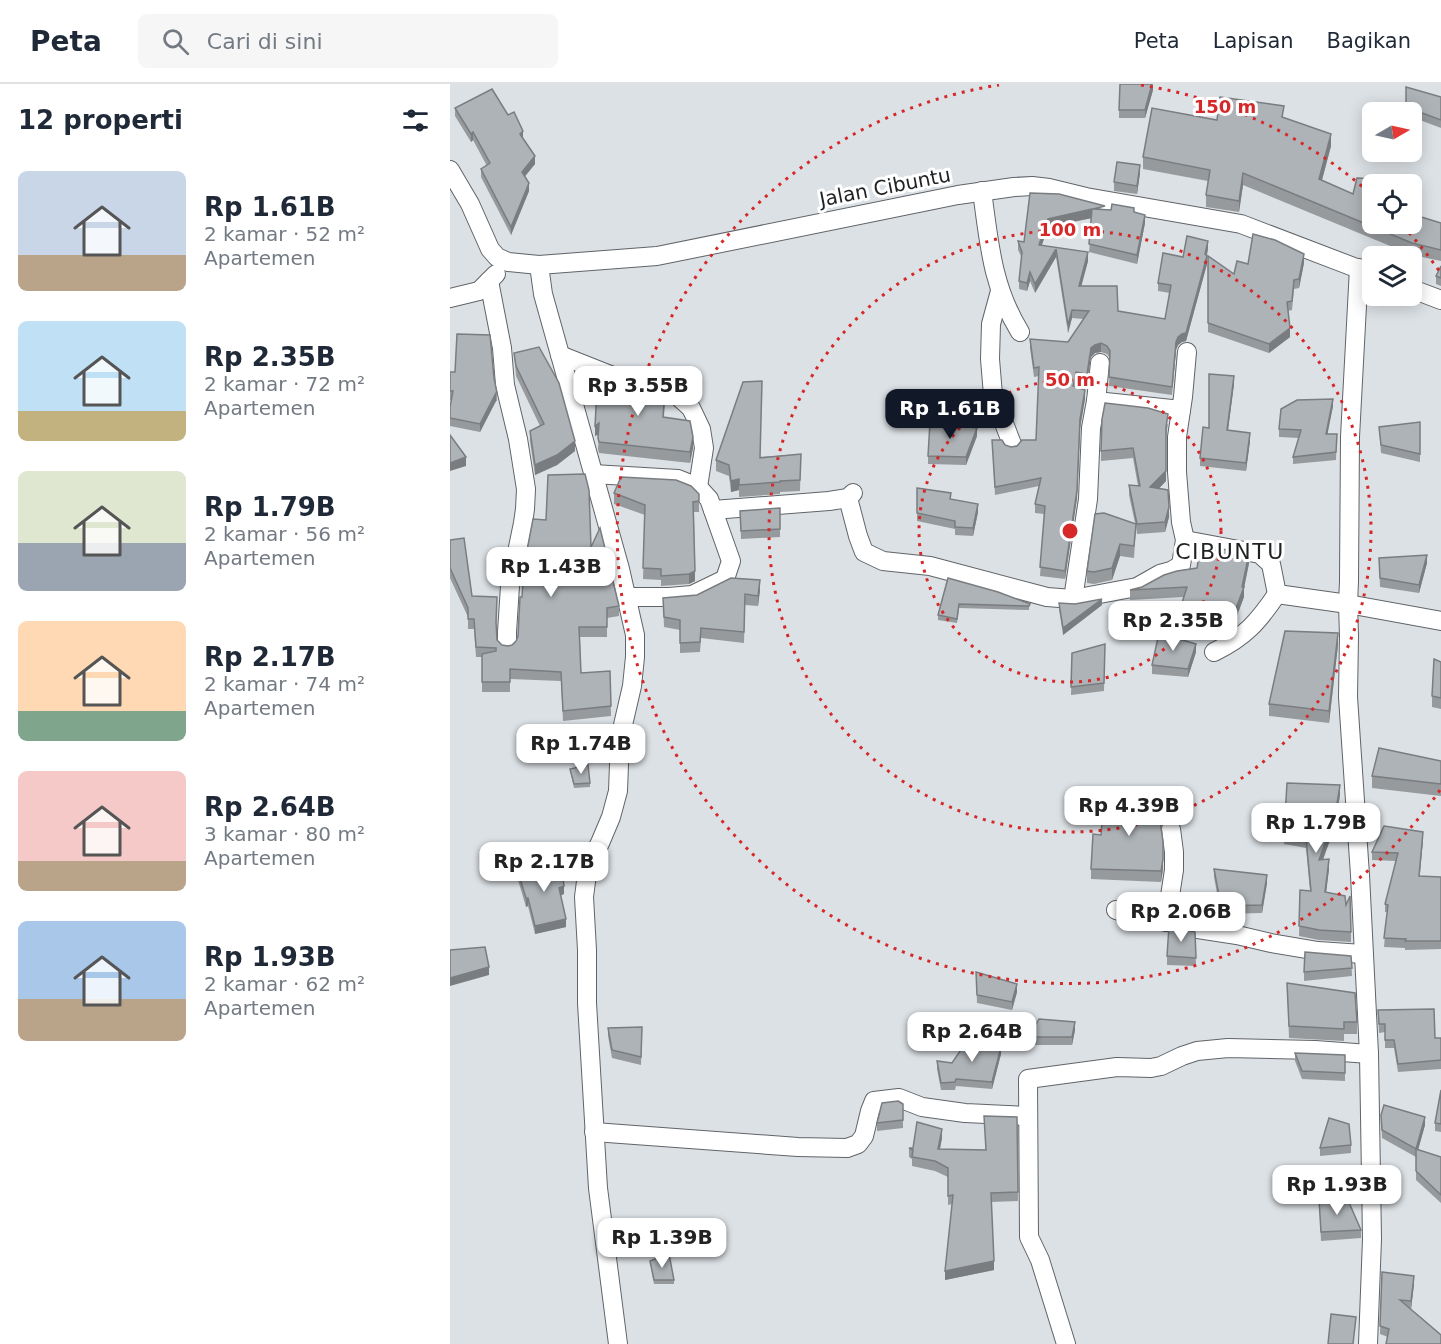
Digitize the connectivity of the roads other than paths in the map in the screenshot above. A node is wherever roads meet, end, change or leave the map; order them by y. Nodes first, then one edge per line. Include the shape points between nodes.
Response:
1 (450, 170) edge
2 (982, 191) junction
3 (508, 262) junction
4 (539, 265) junction
5 (1362, 269) edge
6 (489, 281) junction
7 (1000, 291) junction
8 (1422, 293) edge
9 (450, 298) edge
10 (1441, 300) edge
11 (1363, 306) edge
12 (1020, 332) dead end
13 (1187, 352) dead end
14 (560, 355) junction
15 (1100, 363) dead end
16 (1096, 400) junction
17 (1181, 410) junction
18 (1012, 444) edge
19 (593, 474) junction
20 (698, 487) junction
21 (713, 510) junction
22 (1185, 540) junction
23 (1277, 594) junction
24 (626, 597) junction
25 (1073, 599) junction
26 (1348, 604) junction
27 (1441, 621) edge
28 (507, 645) edge
29 (1214, 652) dead end
30 (1171, 829) dead end
31 (1116, 910) dead end
32 (1166, 922) junction
33 (1363, 954) junction
34 (1369, 1054) junction
35 (1028, 1116) junction
36 (594, 1132) junction
37 (618, 1344) edge
38 (1066, 1344) edge
39 (1368, 1344) edge

1 - 3 street via 490,249
2 - 4 street, Jalan Cibuntu via 657,256
2 - 5 street, Jalan Cibuntu via 1049,188 1241,224
2 - 7 street
3 - 4 street, Jalan Cibuntu
3 - 6 street
4 - 14 street
6 - 9 street via 479,291
6 - 28 street via 526,489 510,586
7 - 12 street
7 - 18 street via 991,324 990,359 993,395
8 - 10 street
11 - 26 street via 1350,437
13 - 17 street
14 - 19 street
14 - 20 street via 644,387 670,389 691,408 701,429 704,448
15 - 16 street
16 - 17 street
16 - 25 street via 1088,499
17 - 22 street via 1177,472
19 - 20 street via 678,479
19 - 24 street
20 - 21 street
21 - 24 street via 731,561 725,579 692,595
21 - 25 street via 851,496 864,552 883,561 930,566 1047,597
22 - 23 street via 1260,554 1271,564
22 - 25 street via 1181,565 1171,571 1137,586
23 - 26 street
23 - 29 street via 1244,634
24 - 36 street via 636,657 620,738 618,791 611,817 588,866 584,897
26 - 27 street
26 - 33 street via 1348,697
30 - 32 street via 1174,870
31 - 32 street
32 - 33 street via 1318,951
33 - 34 street
34 - 35 street via 1228,1048 1197,1051 1151,1068 1117,1067 1028,1079
34 - 39 street via 1372,1239
35 - 36 street via 922,1107 899,1098 874,1101 864,1136 858,1144 847,1148
35 - 38 street via 1029,1237
36 - 37 street

